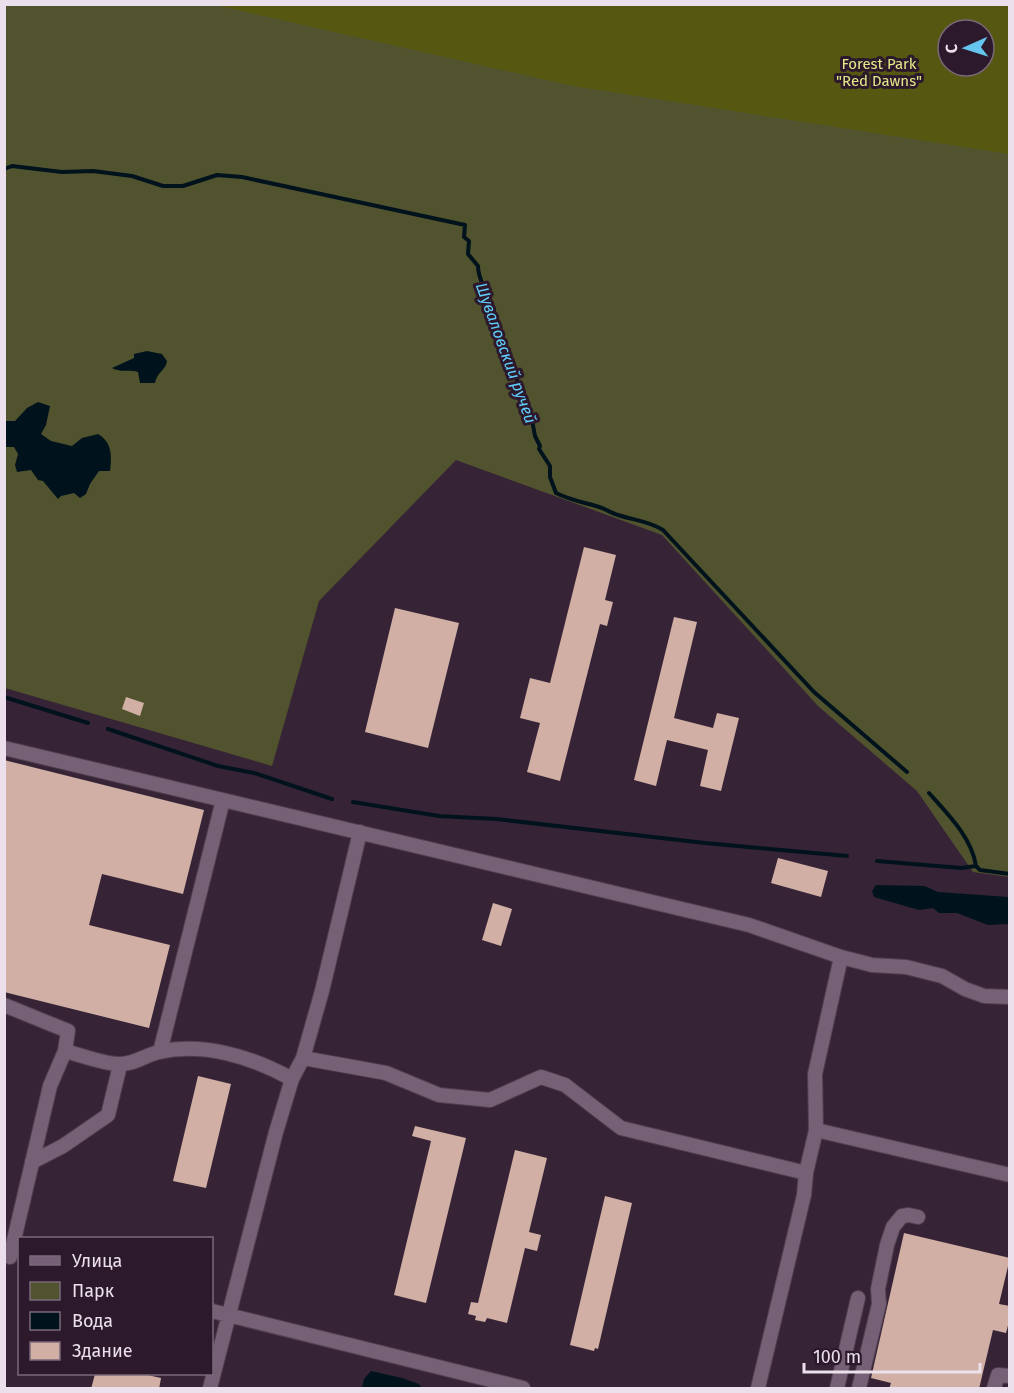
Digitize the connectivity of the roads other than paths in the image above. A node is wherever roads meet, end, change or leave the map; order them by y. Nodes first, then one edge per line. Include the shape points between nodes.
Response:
1 (4, 748) edge
2 (223, 800) junction
3 (360, 832) junction
4 (841, 957) junction
5 (1010, 997) edge
6 (4, 1005) edge
7 (65, 1051) junction
8 (160, 1052) junction
9 (303, 1058) junction
10 (120, 1065) junction
11 (292, 1079) junction
12 (816, 1130) junction
13 (32, 1162) junction
14 (806, 1173) junction
15 (1010, 1175) edge
16 (918, 1217) dead end
17 (11, 1258) edge
18 (858, 1298) dead end
19 (213, 1311) edge
20 (231, 1316) junction
21 (853, 1323) junction
22 (873, 1328) junction
23 (1010, 1376) edge
24 (210, 1389) edge
25 (523, 1389) edge
26 (758, 1389) edge
27 (837, 1389) edge
28 (859, 1389) edge
29 (994, 1389) edge

1 - 2 lane
2 - 3 lane
2 - 8 lane
3 - 4 lane via 749,926
3 - 9 lane
4 - 5 lane via 872,965 906,967 942,976 984,996
4 - 12 lane via 815,1074
6 - 7 lane via 68,1031
7 - 10 lane
7 - 13 lane via 50,1086
8 - 10 lane
8 - 11 lane via 197,1049 243,1057
9 - 11 lane
9 - 14 lane via 386,1073 439,1095 490,1100 542,1077 565,1085 621,1128
10 - 13 lane via 108,1115
11 - 20 lane
12 - 14 lane
12 - 15 lane
13 - 17 lane
14 - 26 lane
16 - 22 lane via 902,1216 893,1227
18 - 21 lane
19 - 20 lane
20 - 24 lane
20 - 25 lane
21 - 22 lane
21 - 27 lane
22 - 28 lane
23 - 29 lane via 998,1375

